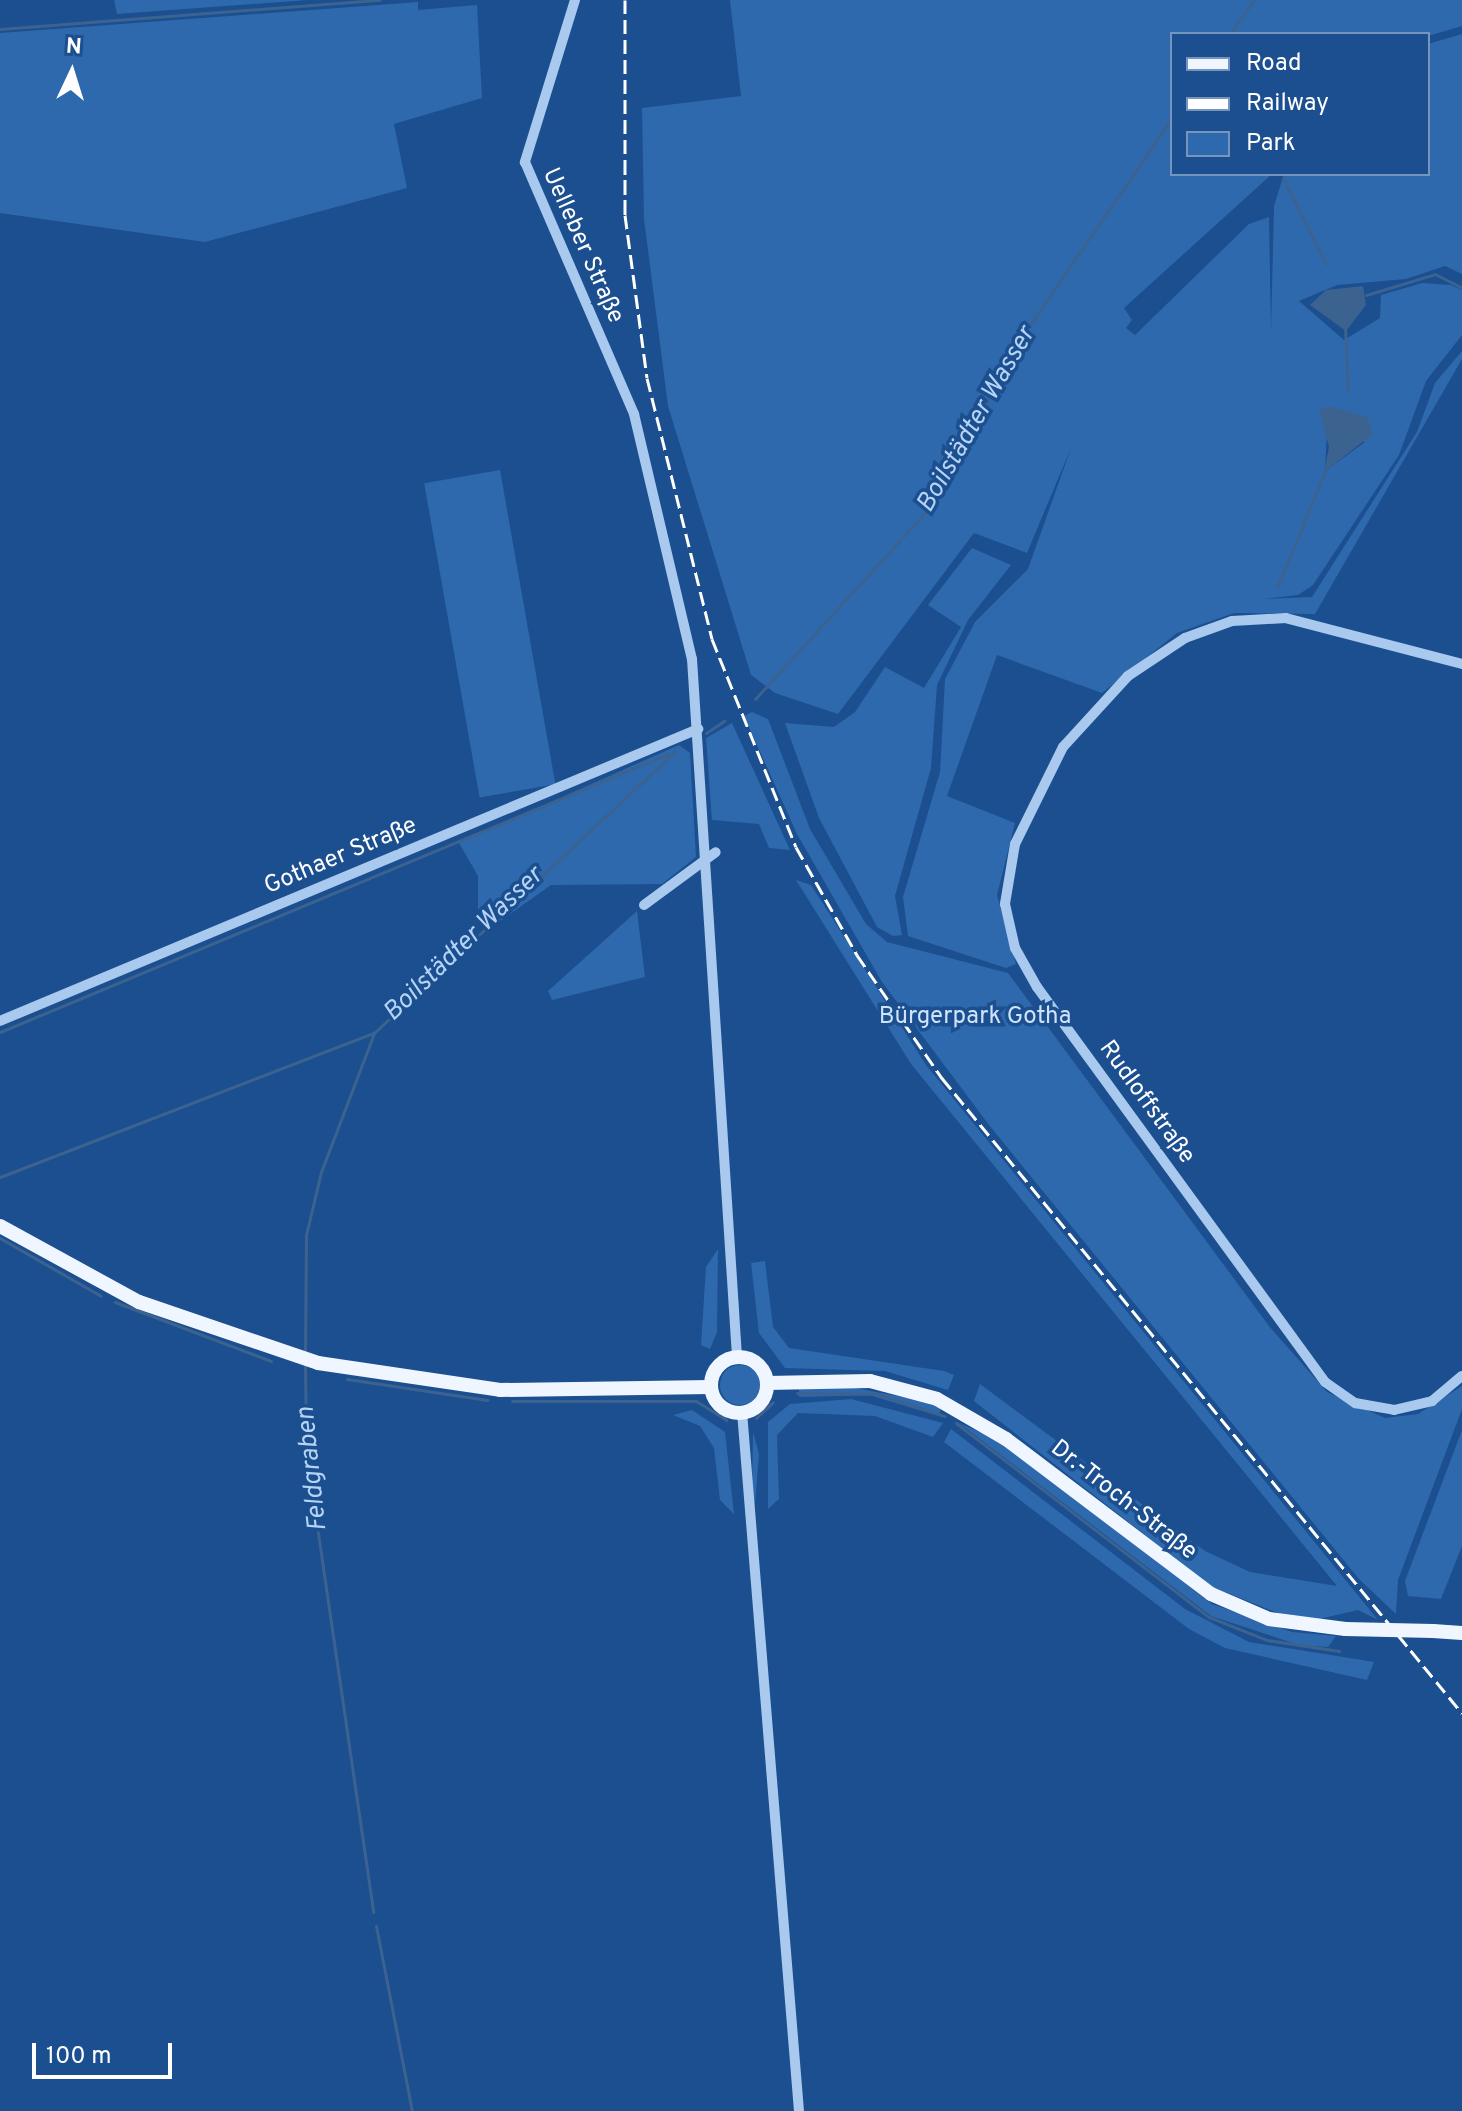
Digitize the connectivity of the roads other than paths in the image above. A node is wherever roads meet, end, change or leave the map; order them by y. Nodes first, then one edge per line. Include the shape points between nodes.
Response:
1 (575, 0) edge
2 (1462, 664) edge
3 (698, 729) junction
4 (711, 856) junction
5 (644, 905) dead end
6 (0, 1021) edge
7 (0, 1226) edge
8 (737, 1357) junction
9 (1462, 1376) edge
10 (767, 1383) junction
11 (711, 1387) junction
12 (742, 1412) junction
13 (1462, 1633) edge
14 (799, 2111) edge

1 - 3 street, Uelleber Straße via 525,162 634,414 692,659
2 - 9 street, Rudloffstraße via 1286,618 1232,621 1185,638 1128,676 1063,747 1028,808 1005,892 1009,931 1037,987 1325,1382 1355,1403 1394,1410 1432,1401
3 - 4 street, Uelleber Straße
3 - 6 street, Gothaer Straße
4 - 5 street
4 - 8 street, Uelleber Straße
7 - 11 main road via 139,1302 318,1363 513,1391
8 - 10 main road via 758,1364
8 - 11 main road via 718,1366
10 - 12 main road via 760,1403
10 - 13 main road, Dr.-Troch-Straße, bridge via 870,1381 937,1399 1006,1439 1211,1594 1269,1619 1345,1629
11 - 12 main road via 721,1406
12 - 14 street

